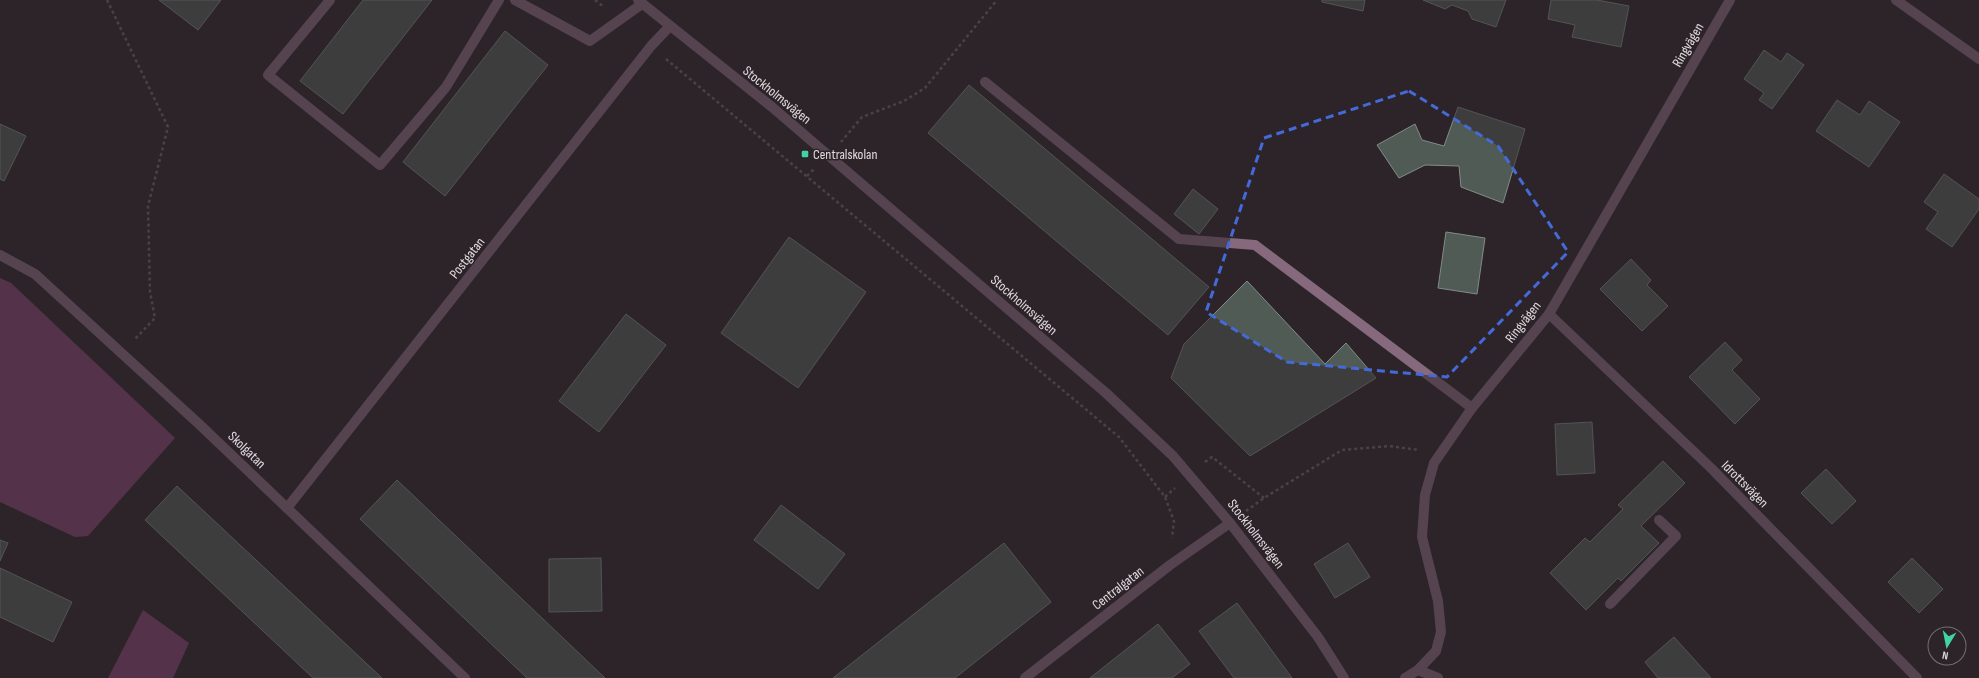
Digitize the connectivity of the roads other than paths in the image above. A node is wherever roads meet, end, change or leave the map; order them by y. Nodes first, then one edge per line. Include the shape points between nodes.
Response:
1 (330, 0) edge
2 (499, 0) edge
3 (515, 0) edge
4 (1730, 0) edge
5 (1896, 0) edge
6 (640, 2) edge
7 (670, 26) junction
8 (1979, 59) edge
9 (985, 82) dead end
10 (0, 255) edge
11 (1549, 314) junction
12 (1472, 408) junction
13 (287, 508) junction
14 (1659, 520) dead end
15 (1230, 523) junction
16 (1610, 604) dead end
17 (1418, 670) junction
18 (465, 678) edge
19 (1025, 678) edge
20 (1344, 678) edge
21 (1405, 678) edge
22 (1438, 678) edge
23 (1917, 678) edge

1 - 2 street via 268,75 380,165 446,87
3 - 6 street via 590,41
4 - 11 street, Ringvägen
5 - 8 street
6 - 7 street, Stockholmsvägen
7 - 13 street, Postgatan via 651,46
7 - 15 street, Stockholmsvägen via 829,156 1106,393 1173,456
9 - 12 street via 1178,239 1255,245
10 - 13 street, Skolgatan via 35,274
11 - 12 street, Ringvägen
11 - 23 street, Idrottsvägen via 1710,468
12 - 17 street, Ringvägen via 1434,463 1425,495 1422,537 1438,601 1441,632 1436,651
13 - 18 street, Skolgatan
14 - 16 street via 1676,536
15 - 19 street, Centralgatan via 1170,565
15 - 20 street, Stockholmsvägen via 1318,637
17 - 21 street, Ringvägen
17 - 22 street

